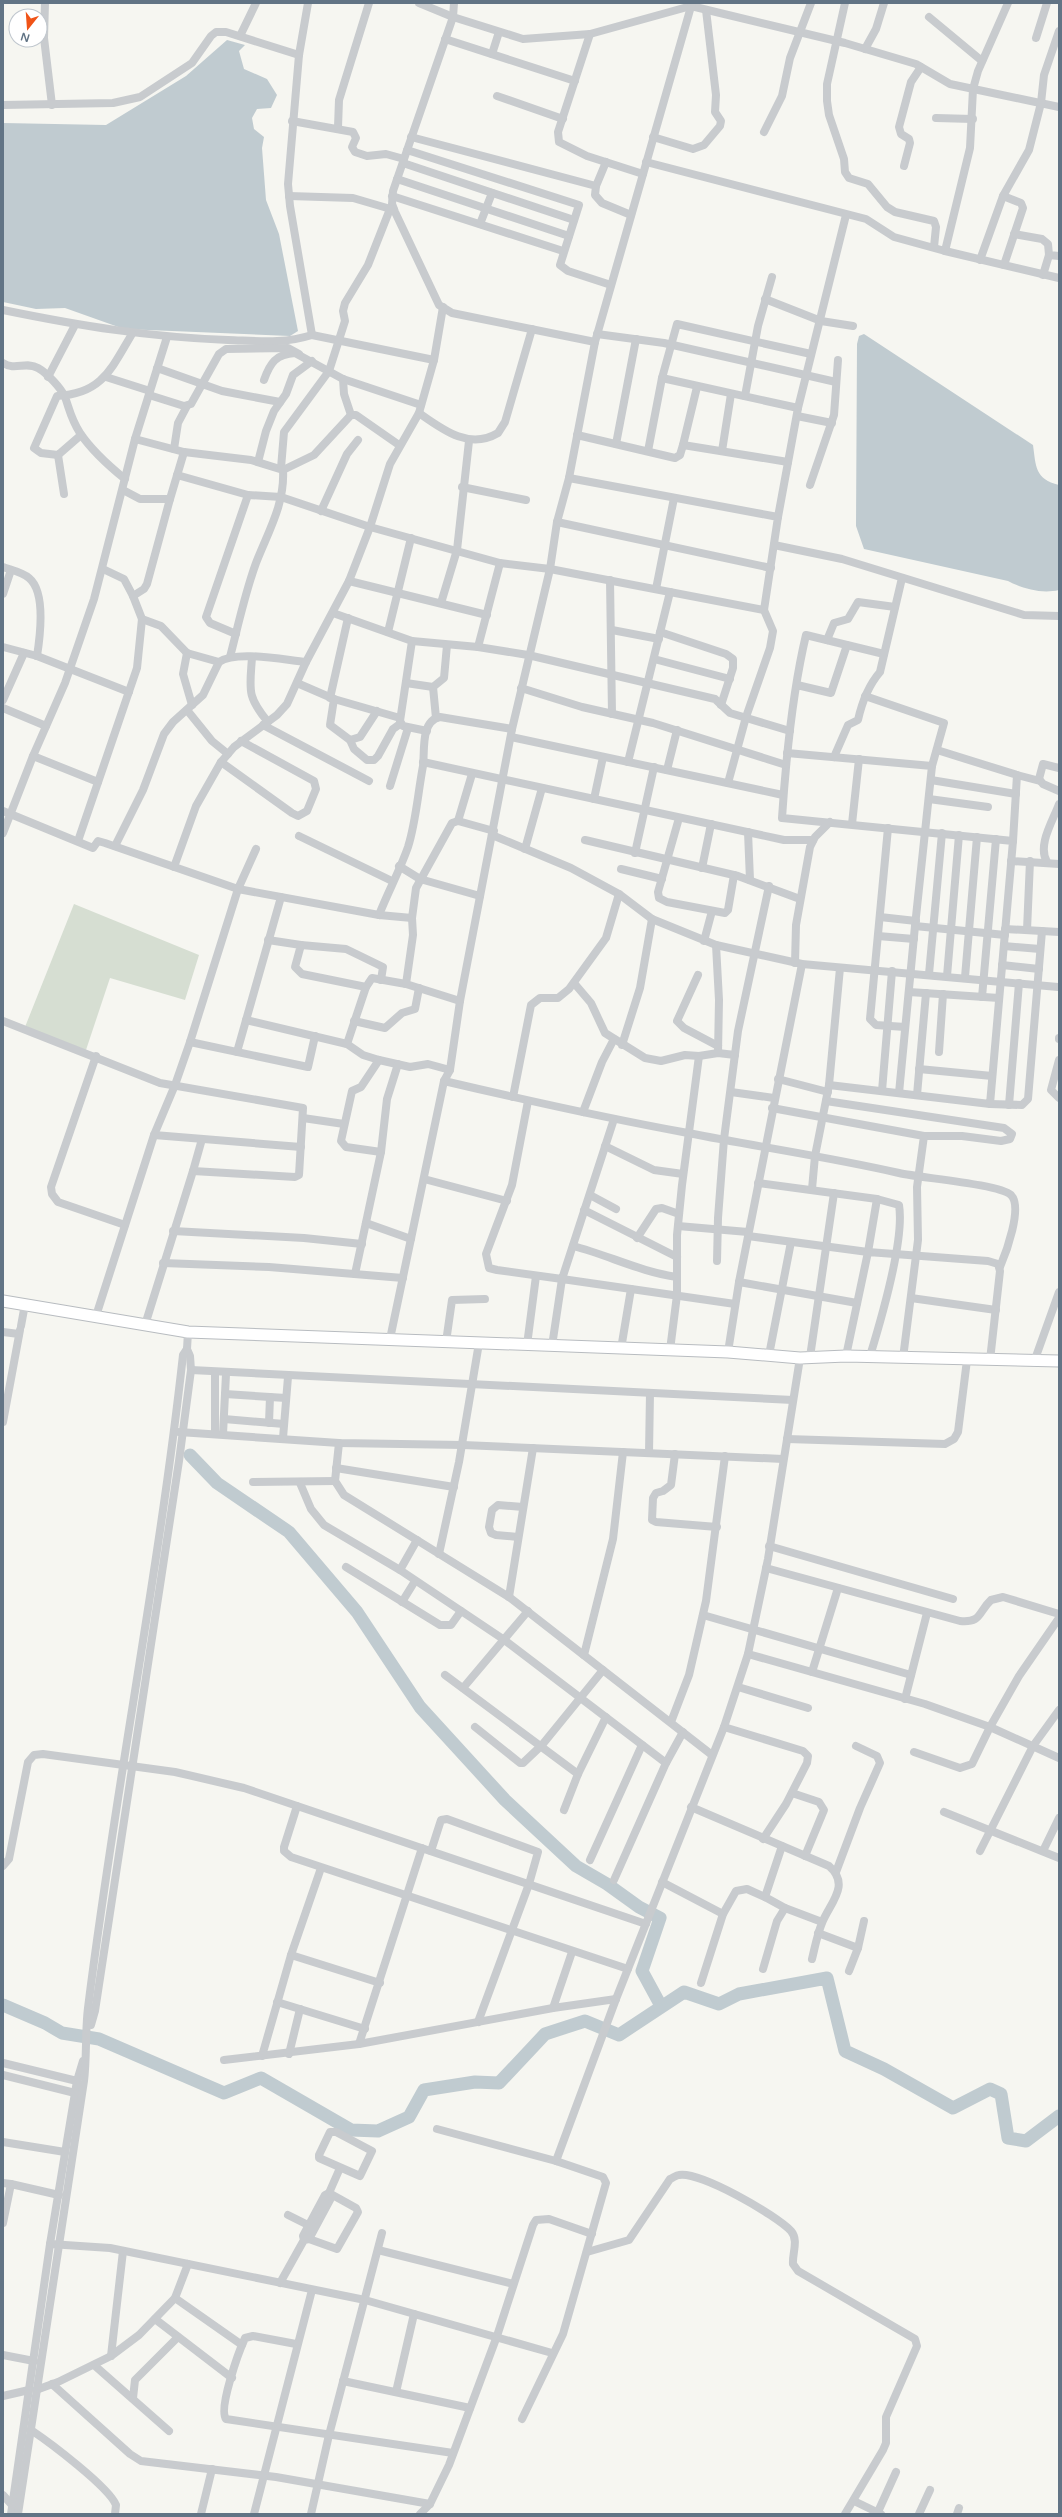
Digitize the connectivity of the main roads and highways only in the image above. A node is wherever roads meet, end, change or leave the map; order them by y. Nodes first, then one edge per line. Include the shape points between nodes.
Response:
1 (3, 1300) edge
2 (1059, 1361) edge

1 - 2 main road via 188,1332 805,1357 870,1356

